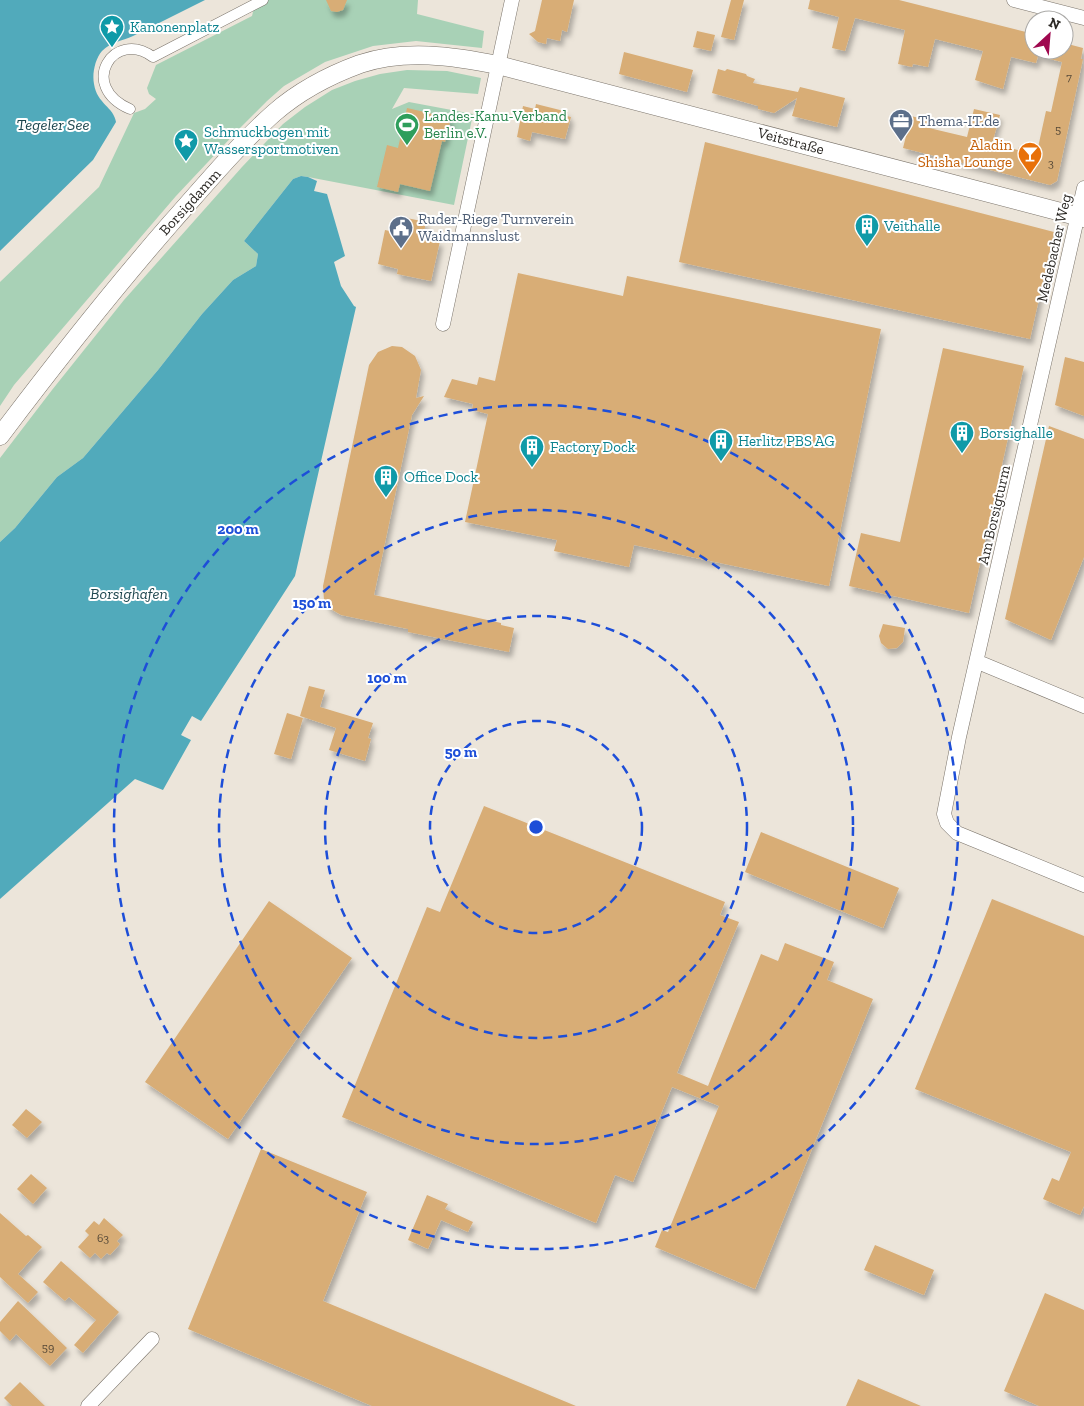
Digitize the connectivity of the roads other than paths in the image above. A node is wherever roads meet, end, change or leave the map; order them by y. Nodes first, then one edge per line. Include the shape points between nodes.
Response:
1 (263, 0) edge
2 (512, 0) edge
3 (1014, 0) edge
4 (1084, 18) edge
5 (498, 65) junction
6 (130, 110) dead end
7 (1084, 188) edge
8 (1081, 217) edge
9 (1056, 316) joint
10 (443, 324) dead end
11 (0, 436) edge
12 (978, 662) junction
13 (1084, 706) edge
14 (1084, 885) edge
15 (152, 1339) dead end
16 (88, 1406) edge

1 - 6 street via 153,57 132,48 114,54 106,66 104,86 114,101
2 - 5 street
3 - 4 street
5 - 8 street, Veitstraße
5 - 10 street
5 - 11 street, Borsigdamm via 448,56 384,58 360,64 322,81 275,112 134,266
7 - 8 street, Medebacher Weg
8 - 9 street, Medebacher Weg
9 - 12 street, Am Borsigturm
12 - 13 street
12 - 14 street, Am Borsigturm via 944,808 947,822 957,833
15 - 16 street

